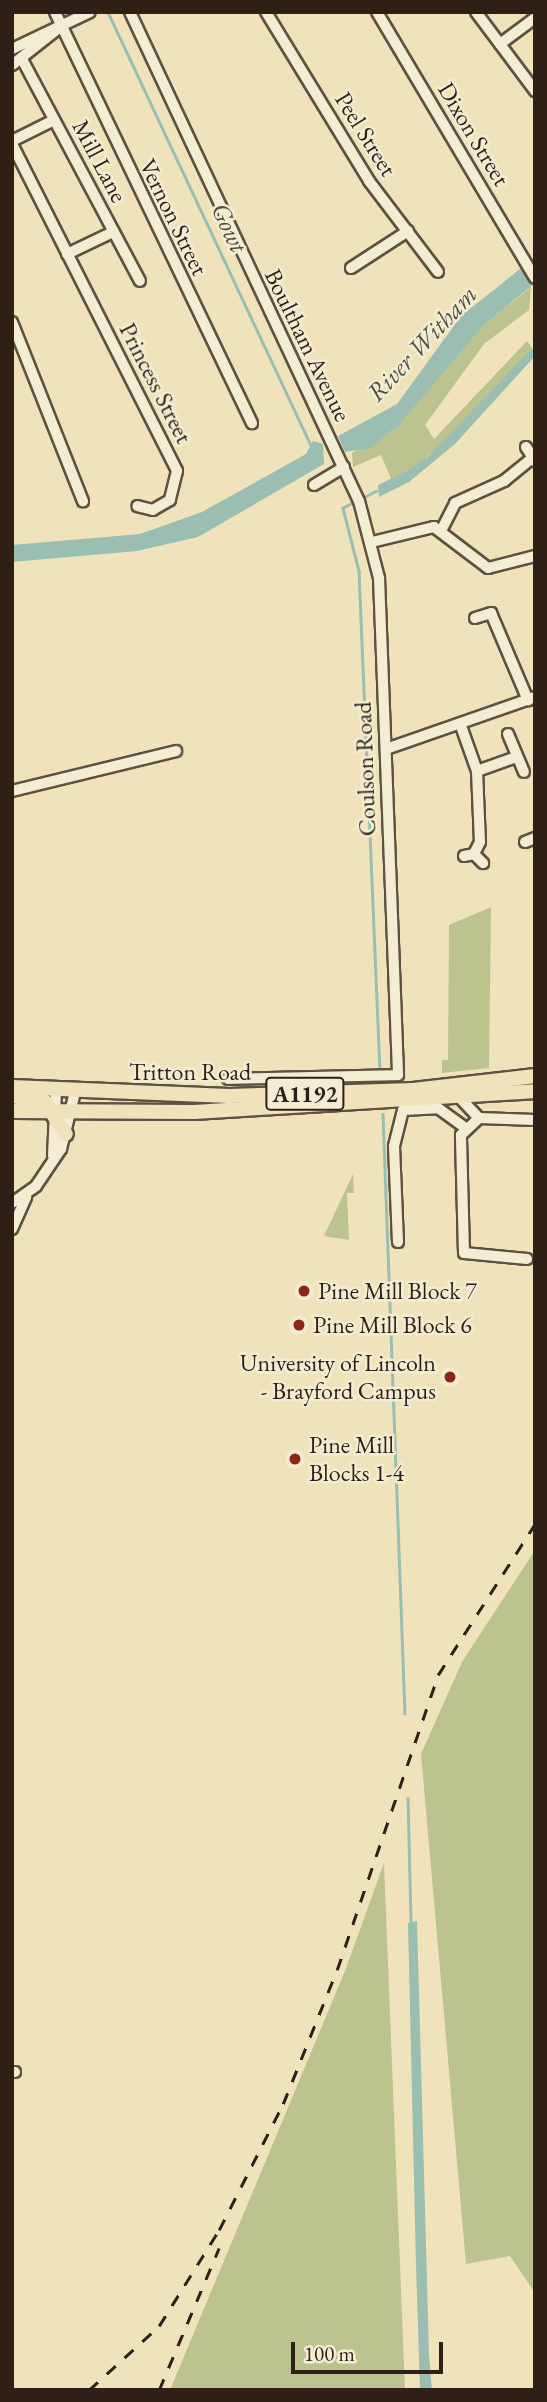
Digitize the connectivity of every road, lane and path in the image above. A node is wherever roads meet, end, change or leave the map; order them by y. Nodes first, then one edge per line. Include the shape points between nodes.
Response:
1 (55, 12) edge
2 (90, 12) edge
3 (130, 12) edge
4 (266, 12) edge
5 (377, 12) edge
6 (476, 12) edge
7 (535, 18) edge
8 (59, 28) junction
9 (500, 44) junction
10 (12, 49) edge
11 (18, 63) edge
12 (535, 91) edge
13 (54, 120) junction
14 (12, 143) edge
15 (113, 232) junction
16 (408, 232) junction
17 (67, 254) junction
18 (351, 268) dead end
19 (438, 272) dead end
20 (535, 278) edge
21 (139, 281) dead end
22 (12, 322) edge
23 (252, 423) dead end
24 (526, 447) dead end
25 (533, 460) edge
26 (344, 467) junction
27 (314, 485) dead end
28 (83, 501) dead end
29 (137, 506) dead end
30 (442, 530) junction
31 (372, 542) junction
32 (535, 556) edge
33 (475, 618) dead end
34 (531, 699) edge
35 (461, 726) junction
36 (508, 734) dead end
37 (386, 749) junction
38 (176, 751) dead end
39 (516, 757) junction
40 (477, 771) junction
41 (524, 772) dead end
42 (12, 791) edge
43 (483, 863) dead end
44 (535, 1076) edge
45 (228, 1079) dead end
46 (12, 1087) edge
47 (57, 1091) junction
48 (535, 1091) edge
49 (75, 1092) junction
50 (12, 1096) edge
51 (462, 1100) junction
52 (12, 1111) edge
53 (54, 1112) junction
54 (72, 1112) junction
55 (479, 1118) junction
56 (535, 1120) edge
57 (466, 1128) junction
58 (66, 1134) junction
59 (53, 1156) junction
60 (26, 1197) junction
61 (12, 1203) edge
62 (12, 1229) edge
63 (398, 1242) dead end
64 (527, 1259) dead end

1 - 8 street, Vernon Street
2 - 8 street
3 - 26 street, Boultham Avenue
4 - 16 street, Peel Street via 369,181
5 - 20 street, Dixon Street
6 - 9 street
7 - 9 street
8 - 10 street
8 - 11 street
8 - 23 street, Vernon Street
9 - 12 street
11 - 13 street, Mill Lane
13 - 14 street, Princess Street
13 - 15 street, Mill Lane
14 - 17 street, Princess Street
15 - 17 street
15 - 21 street, Mill Lane
16 - 18 street
16 - 19 street, Peel Street
17 - 29 street, Princess Street via 177,471 170,500 153,510
22 - 28 street
24 - 25 street
25 - 30 street via 504,481 455,503
26 - 27 street
26 - 31 street, Coulson Road
30 - 31 street via 421,528
30 - 32 street via 488,568
31 - 37 street, Coulson Road
33 - 34 street via 491,613
34 - 35 street
35 - 37 street
35 - 40 street
36 - 39 street
37 - 45 street, Coulson Road via 398,1075
38 - 42 street
39 - 40 street
39 - 41 street
40 - 43 street via 469,855
44 - 49 main road, Tritton Road / A1192 via 314,1094
46 - 47 main road, Tritton Road / A1192
47 - 49 main road, Tritton Road / A1192
47 - 53 street
48 - 51 main road, Tritton Road / A1192
49 - 54 street
50 - 53 main road via 40,1100
51 - 54 main road, Tritton Road / A1192
51 - 55 street
52 - 53 main road, Tritton Road / A1192
53 - 54 main road, Tritton Road / A1192
53 - 58 main road
53 - 59 street
54 - 58 street
55 - 56 street
55 - 57 street
57 - 63 street via 439,1108 403,1110 394,1146
57 - 64 street via 464,1253
58 - 59 street
59 - 60 street
60 - 61 street
60 - 62 street

